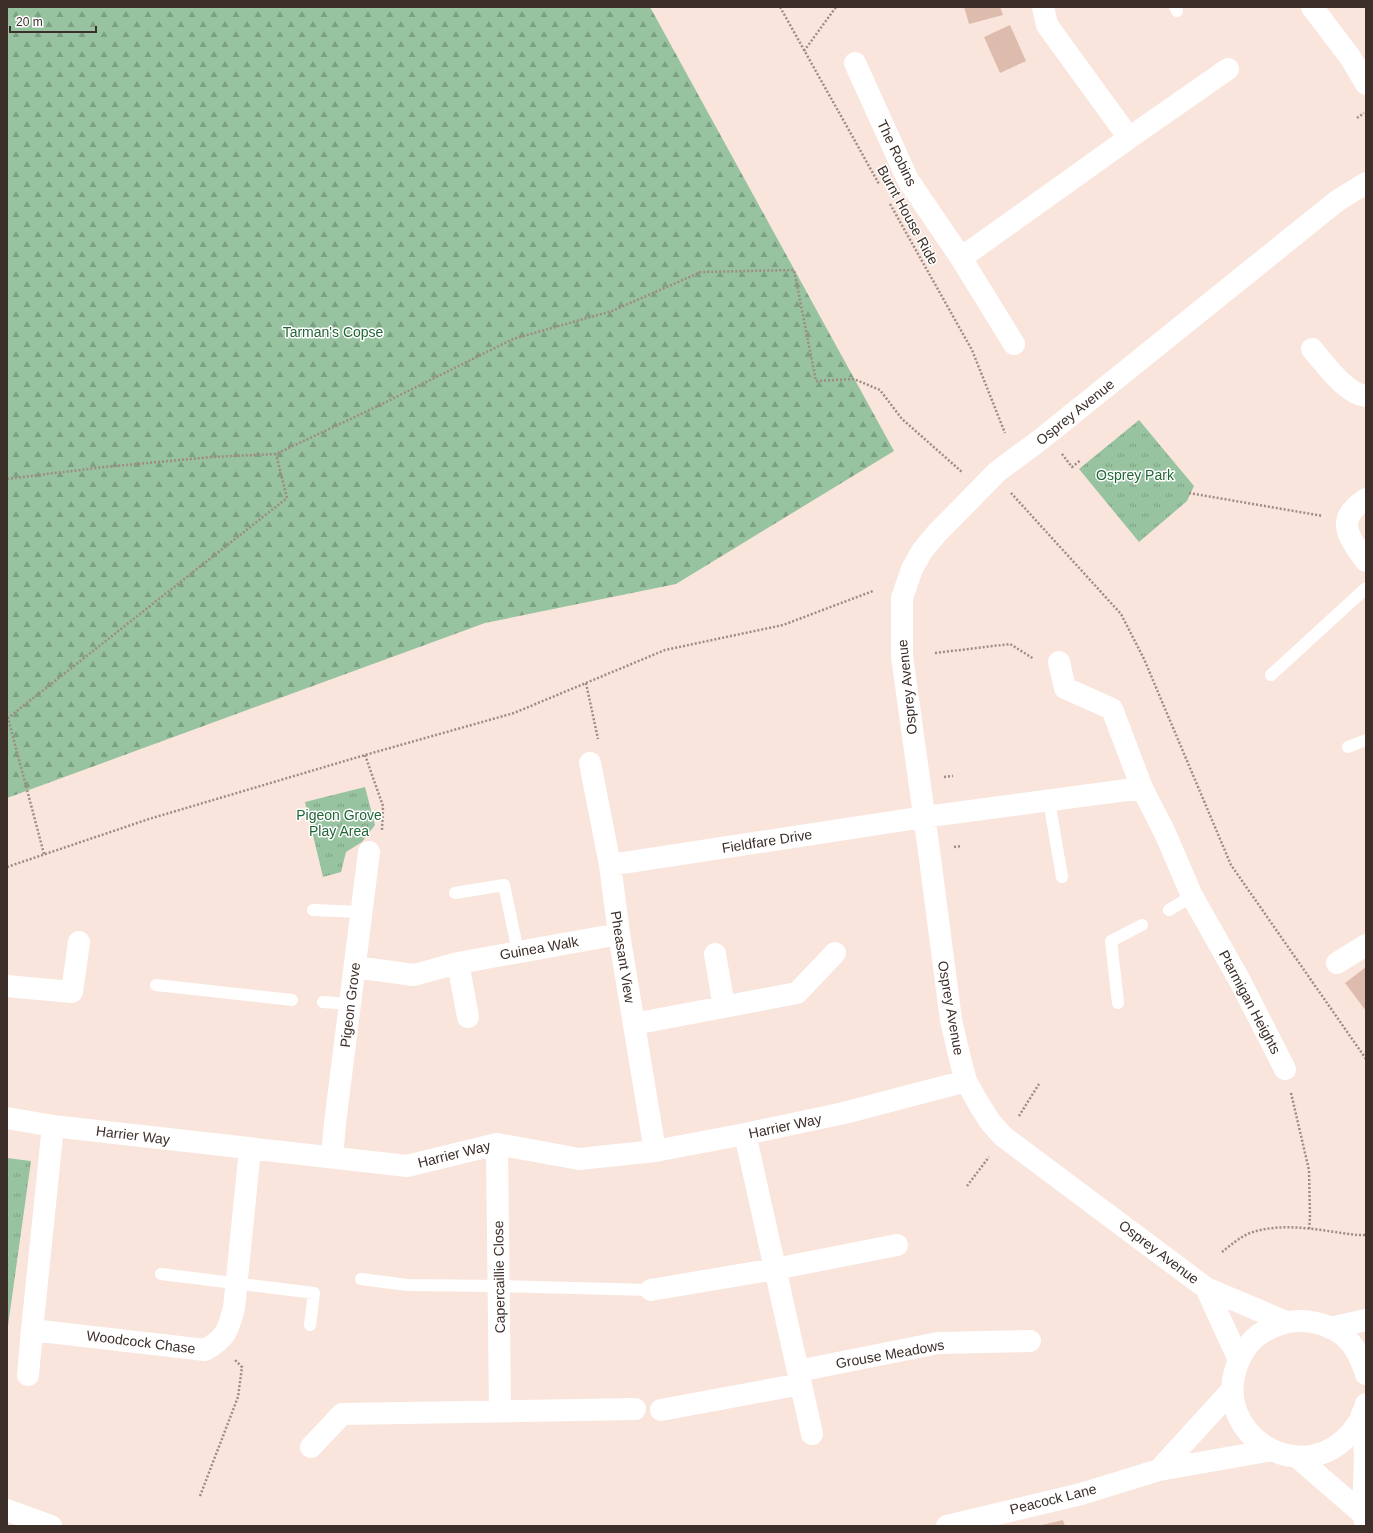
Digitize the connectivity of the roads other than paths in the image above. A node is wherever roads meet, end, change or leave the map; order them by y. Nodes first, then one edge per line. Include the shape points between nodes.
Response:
1 (1043, 7) edge
2 (1312, 7) edge
3 (855, 63) dead end
4 (1228, 69) dead end
5 (1366, 84) edge
6 (1129, 138) junction
7 (1366, 183) edge
8 (961, 258) junction
9 (1014, 344) dead end
10 (1312, 349) dead end
11 (1366, 396) edge
12 (1366, 499) edge
13 (1366, 561) edge
14 (1366, 588) edge
15 (1061, 669) road end
16 (1271, 675) dead end
17 (1366, 740) edge
18 (1348, 747) dead end
19 (590, 763) road end
20 (1142, 788) junction
21 (1049, 801) junction
22 (924, 817) junction
23 (370, 852) road end
24 (610, 865) junction
25 (1062, 877) dead end
26 (455, 893) dead end
27 (1192, 896) junction
28 (314, 910) dead end
29 (1169, 910) dead end
30 (362, 912) junction
31 (1142, 925) dead end
32 (619, 934) junction
33 (79, 942) dead end
34 (1366, 945) edge
35 (518, 952) junction
36 (835, 953) dead end
37 (716, 954) dead end
38 (458, 963) junction
39 (1338, 963) dead end
40 (355, 967) junction
41 (156, 985) dead end
42 (7, 986) edge
43 (292, 1000) dead end
44 (323, 1002) dead end
45 (1118, 1003) dead end
46 (350, 1004) junction
47 (724, 1007) junction
48 (468, 1017) dead end
49 (634, 1024) junction
50 (1285, 1069) road end
51 (966, 1080) junction
52 (7, 1118) edge
53 (53, 1126) junction
54 (745, 1134) junction
55 (497, 1144) junction
56 (250, 1149) junction
57 (655, 1150) junction
58 (332, 1157) junction
59 (897, 1245) dead end
60 (775, 1269) junction
61 (161, 1274) dead end
62 (361, 1279) dead end
63 (236, 1283) junction
64 (499, 1286) junction
65 (1206, 1288) junction
66 (651, 1290) joint
67 (1366, 1320) edge
68 (1286, 1322) junction
69 (310, 1325) dead end
70 (1330, 1328) junction
71 (32, 1330) junction
72 (1030, 1341) dead end
73 (1239, 1360) junction
74 (1366, 1374) edge
75 (28, 1375) dead end
76 (799, 1377) junction
77 (1232, 1390) junction
78 (635, 1409) dead end
79 (1364, 1409) edge
80 (661, 1410) dead end
81 (500, 1411) junction
82 (812, 1434) dead end
83 (311, 1447) dead end
84 (1272, 1450) junction
85 (1297, 1457) junction
86 (1158, 1470) junction
87 (7, 1510) edge
88 (1364, 1520) edge
89 (51, 1526) edge
90 (947, 1526) edge

1 - 6 street via 1047,24
2 - 5 street via 1350,57
3 - 8 street, The Robins via 908,180
4 - 6 street
6 - 8 street
7 - 22 street, Osprey Avenue via 1338,201 998,471 922,551 912,569 902,598 901,625 902,656
8 - 9 street, The Robins
10 - 11 street via 1347,388
12 - 13 street via 1353,509 1347,520 1348,534
14 - 16 lane
15 - 20 street, Ptarmigan Heights via 1065,688 1112,709
17 - 18 lane
19 - 24 street, Pheasant View
20 - 21 street
20 - 27 street, Ptarmigan Heights
21 - 22 street
21 - 25 lane
22 - 24 street, Fieldfare Drive
22 - 51 street, Osprey Avenue via 951,1020
23 - 30 street, Pigeon Grove
24 - 32 street, Pheasant View
26 - 35 lane via 504,885
27 - 29 lane
27 - 50 street, Ptarmigan Heights via 1240,981
28 - 30 lane
30 - 40 street, Pigeon Grove
31 - 45 lane via 1111,941
32 - 35 street, Guinea Walk
32 - 49 street, Pheasant View
33 - 42 street via 72,992
34 - 39 street
35 - 38 street, Guinea Walk
36 - 47 street via 797,993
37 - 47 street
38 - 40 street, Guinea Walk via 414,975
38 - 48 street
40 - 46 street, Pigeon Grove
41 - 43 lane
44 - 46 lane
46 - 58 street, Pigeon Grove
47 - 49 street
49 - 57 street, Pheasant View
51 - 54 street, Harrier Way via 844,1113
51 - 65 street, Osprey Avenue via 980,1106 1004,1137
52 - 53 street, Harrier Way
53 - 56 street, Harrier Way
53 - 71 street
54 - 57 street, Harrier Way
54 - 60 street
55 - 57 street, Harrier Way via 579,1159
55 - 58 street, Harrier Way via 407,1166
55 - 64 street, Capercaillie Close
56 - 58 street, Harrier Way
56 - 63 street, Woodcock Chase
59 - 60 street
60 - 66 street
60 - 76 street
61 - 63 lane
62 - 64 lane via 407,1285
63 - 69 lane via 314,1293
63 - 71 street, Woodcock Chase via 229,1329 217,1343 204,1350
64 - 66 lane
64 - 81 street, Capercaillie Close
65 - 68 street, Osprey Avenue
65 - 73 street, Osprey Avenue
67 - 70 street
68 - 70 street via 1304,1321
68 - 73 street via 1259,1335
70 - 74 street via 1354,1348
71 - 75 street
72 - 76 street, Grouse Meadows via 938,1343
73 - 77 street
76 - 80 street, Grouse Meadows
76 - 82 street
77 - 84 street via 1241,1423 1254,1439
77 - 86 street, Peacock Lane
78 - 81 street
79 - 85 street via 1351,1434 1339,1444 1315,1455
79 - 88 street
81 - 83 street via 342,1414
84 - 85 street
84 - 86 street, Peacock Lane
85 - 88 street
86 - 90 street, Peacock Lane via 1081,1494
87 - 89 street

